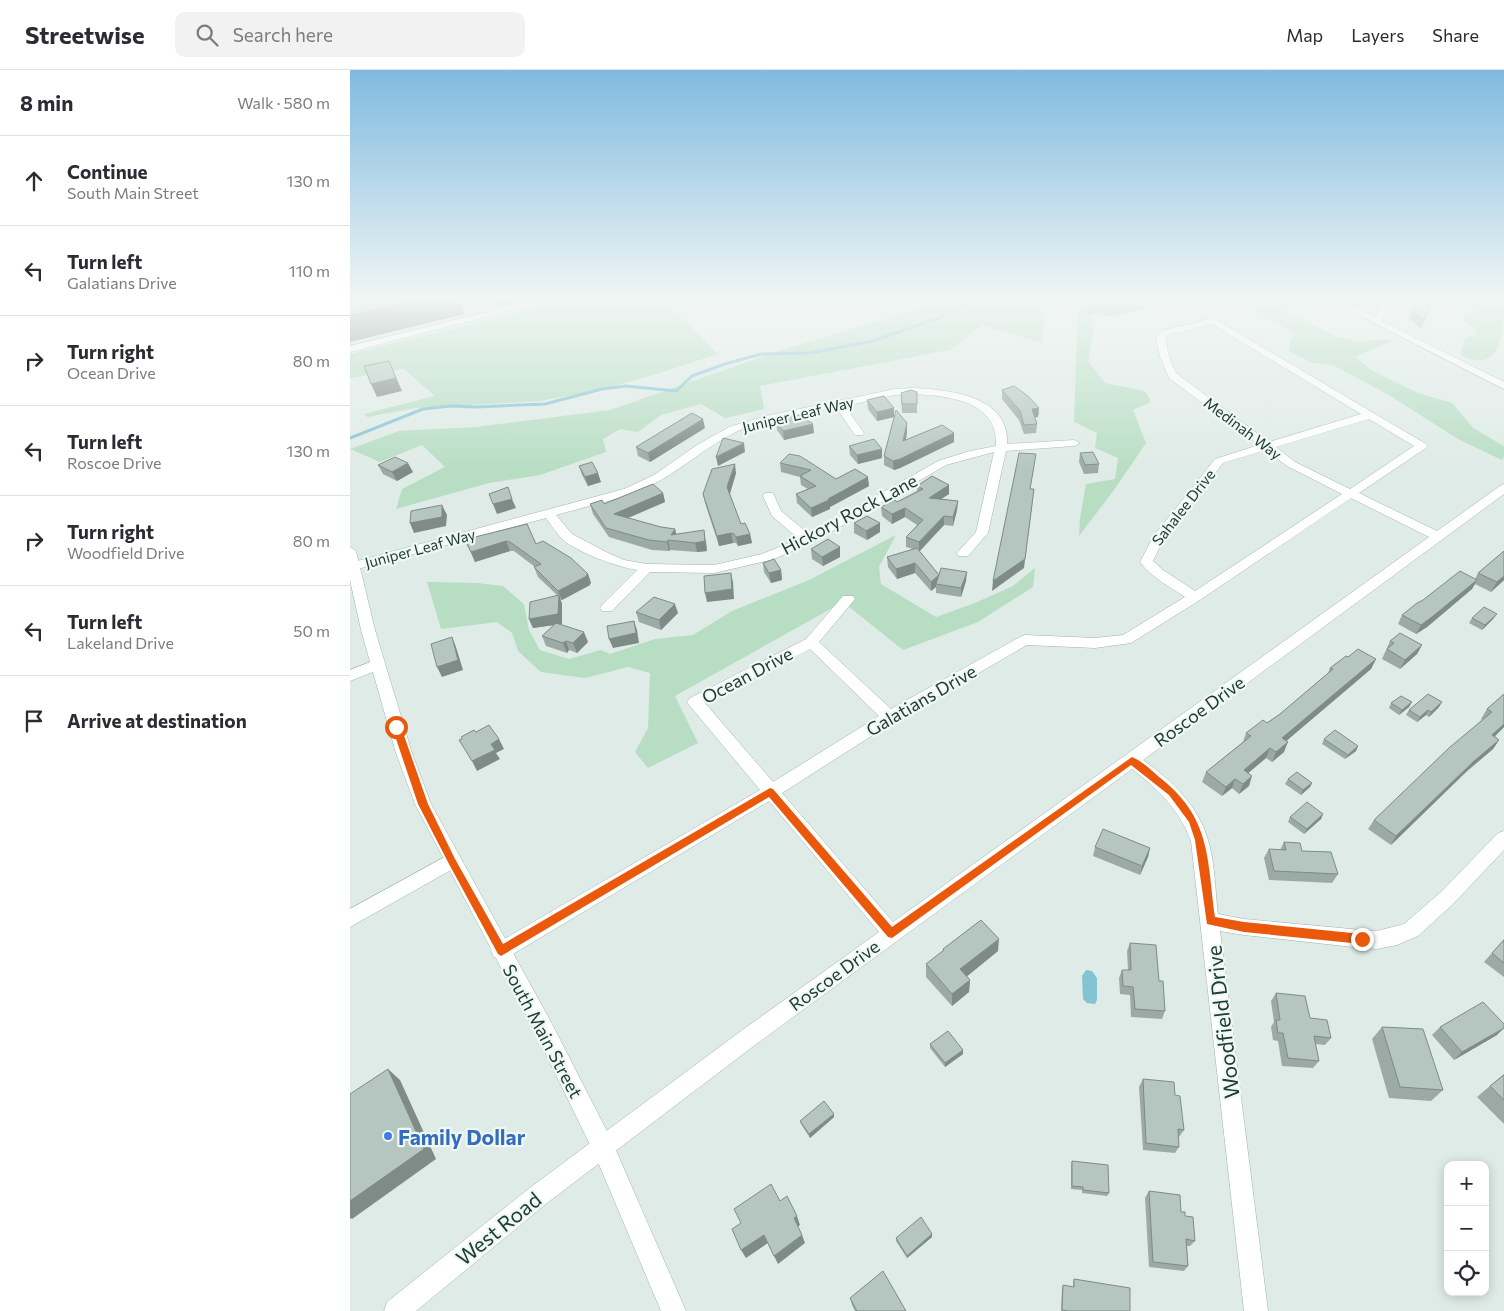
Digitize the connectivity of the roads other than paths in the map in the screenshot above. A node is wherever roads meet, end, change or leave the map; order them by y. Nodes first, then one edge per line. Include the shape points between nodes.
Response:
1 (1164, 356) edge
2 (1271, 356) edge
3 (1444, 356) edge
4 (1504, 386) edge
5 (839, 404) junction
6 (1370, 415) junction
7 (860, 433) dead end
8 (1074, 443) dead end
9 (1268, 446) junction
10 (1001, 447) junction
11 (1504, 488) edge
12 (1349, 494) junction
13 (769, 496) dead end
14 (548, 513) junction
15 (1437, 536) junction
16 (808, 540) junction
17 (963, 553) dead end
18 (352, 558) edge
19 (647, 568) junction
20 (1195, 597) junction
21 (848, 599) dead end
22 (607, 608) dead end
23 (811, 642) junction
24 (378, 664) junction
25 (350, 676) edge
26 (890, 717) junction
27 (1132, 760) junction
28 (770, 792) junction
29 (1504, 838) edge
30 (452, 862) junction
31 (350, 919) edge
32 (1211, 921) junction
33 (892, 934) junction
34 (501, 951) junction
35 (603, 1147) junction
36 (396, 1311) edge
37 (674, 1311) edge
38 (1256, 1311) edge

1 - 9 street, Medinah Way via 1173,376
2 - 6 street, Medinah Way
3 - 4 street
5 - 7 street
5 - 10 street, Juniper Leaf Way via 895,392 959,396 977,403 996,418 1002,434
5 - 14 street, Juniper Leaf Way via 766,419 733,430 701,447 658,477 628,491
6 - 9 street, Sahalee Drive
6 - 12 street, Medinah Way via 1422,446
8 - 10 street, Hickory Rock Lane
9 - 12 street, Medinah Way via 1291,464
9 - 20 street, Sahalee Drive via 1219,461 1149,552 1146,562
10 - 16 street, Hickory Rock Lane via 965,454 942,463
10 - 17 street, Juniper Leaf Way via 982,533
11 - 15 street, Roscoe Drive
12 - 15 street, Medinah Way
12 - 20 street, Galatians Drive
13 - 16 street via 776,512
14 - 18 street, Juniper Leaf Way via 406,553
14 - 19 street, Hickory Rock Lane via 568,537 621,563
15 - 27 street, Roscoe Drive
16 - 19 street, Hickory Rock Lane via 766,557 722,567
18 - 24 street, South Main Street
19 - 22 street
20 - 26 street, Galatians Drive via 1126,640 1095,643 1025,640
21 - 23 street
23 - 26 street, Ocean Drive
23 - 28 street, Ocean Drive via 695,702
24 - 25 street
24 - 30 street, South Main Street via 423,804
26 - 28 street, Galatians Drive
27 - 32 street, Woodfield Drive via 1173,792 1193,820 1200,840
27 - 33 street, Roscoe Drive
28 - 33 street, Ocean Drive
28 - 34 street, Galatians Drive
29 - 32 street via 1447,898 1411,930 1397,936 1362,939
30 - 31 street
30 - 34 street, South Main Street
32 - 38 street, Woodfield Drive
33 - 35 street, Roscoe Drive
34 - 35 street, South Main Street
35 - 36 street, West Road
35 - 37 street, South Main Street

